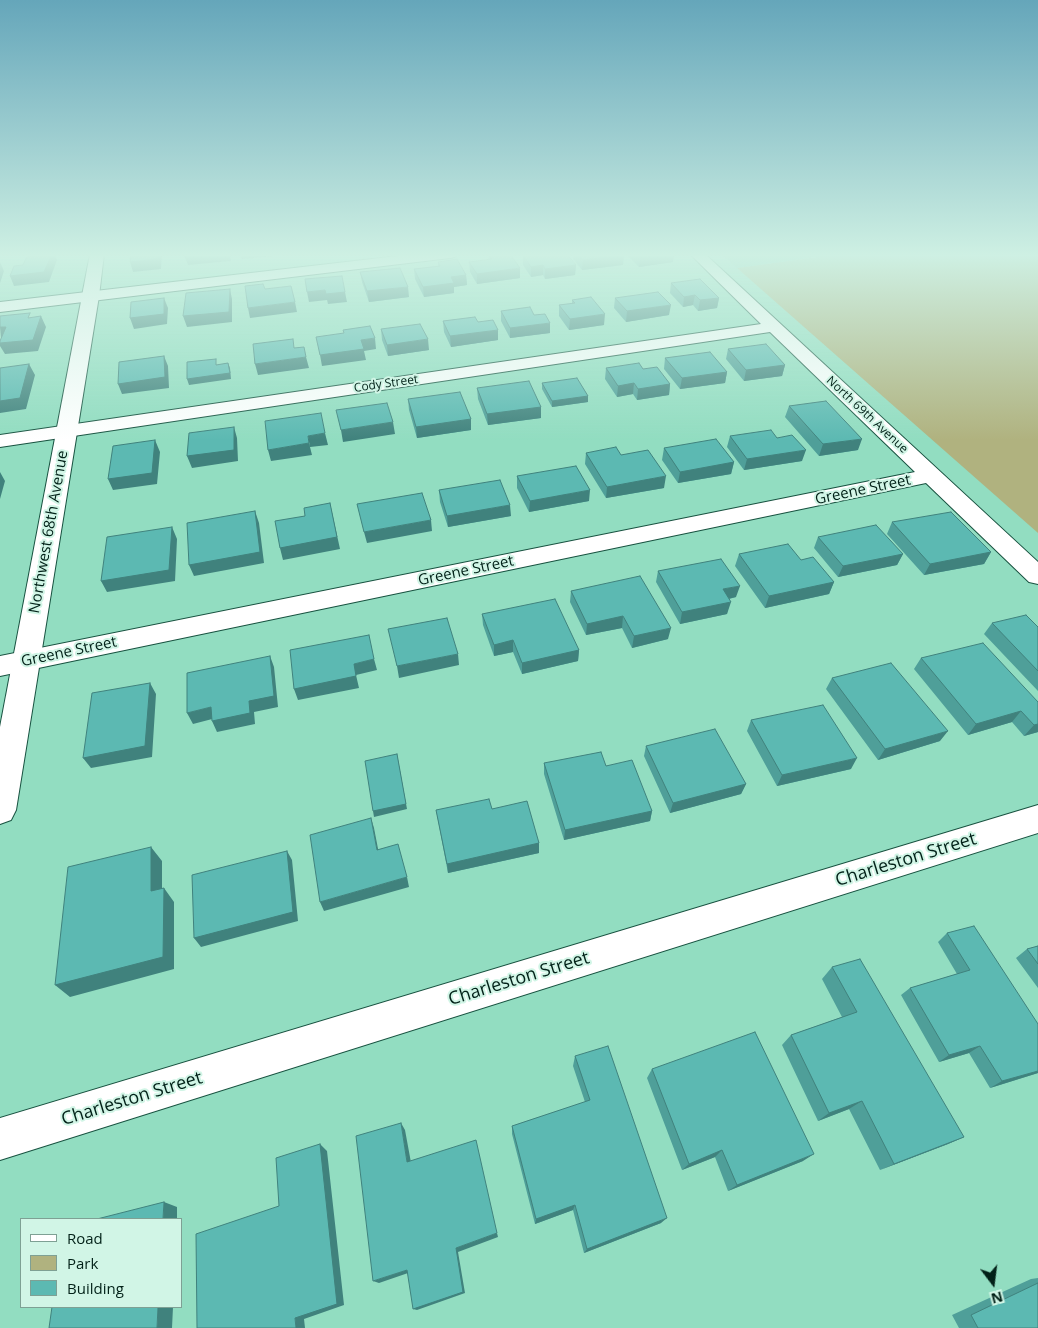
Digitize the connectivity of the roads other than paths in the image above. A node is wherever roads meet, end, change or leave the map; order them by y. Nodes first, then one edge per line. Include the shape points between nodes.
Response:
1 (87, 316) edge
2 (761, 316) edge
3 (772, 327) junction
4 (67, 431) junction
5 (0, 441) edge
6 (933, 476) junction
7 (1038, 576) edge
8 (27, 660) junction
9 (0, 666) edge
10 (0, 810) edge
11 (1038, 819) edge
12 (0, 1139) edge

1 - 4 street, Northwest 68th Avenue
2 - 3 street, North 69th Avenue
3 - 4 street, Cody Street
3 - 6 street, North 69th Avenue
4 - 5 street, Cody Street
4 - 8 street, Northwest 68th Avenue
6 - 7 street, North 69th Avenue
6 - 8 street, Greene Street
8 - 9 street, Greene Street
8 - 10 street, Northwest 68th Avenue
11 - 12 street, Charleston Street

